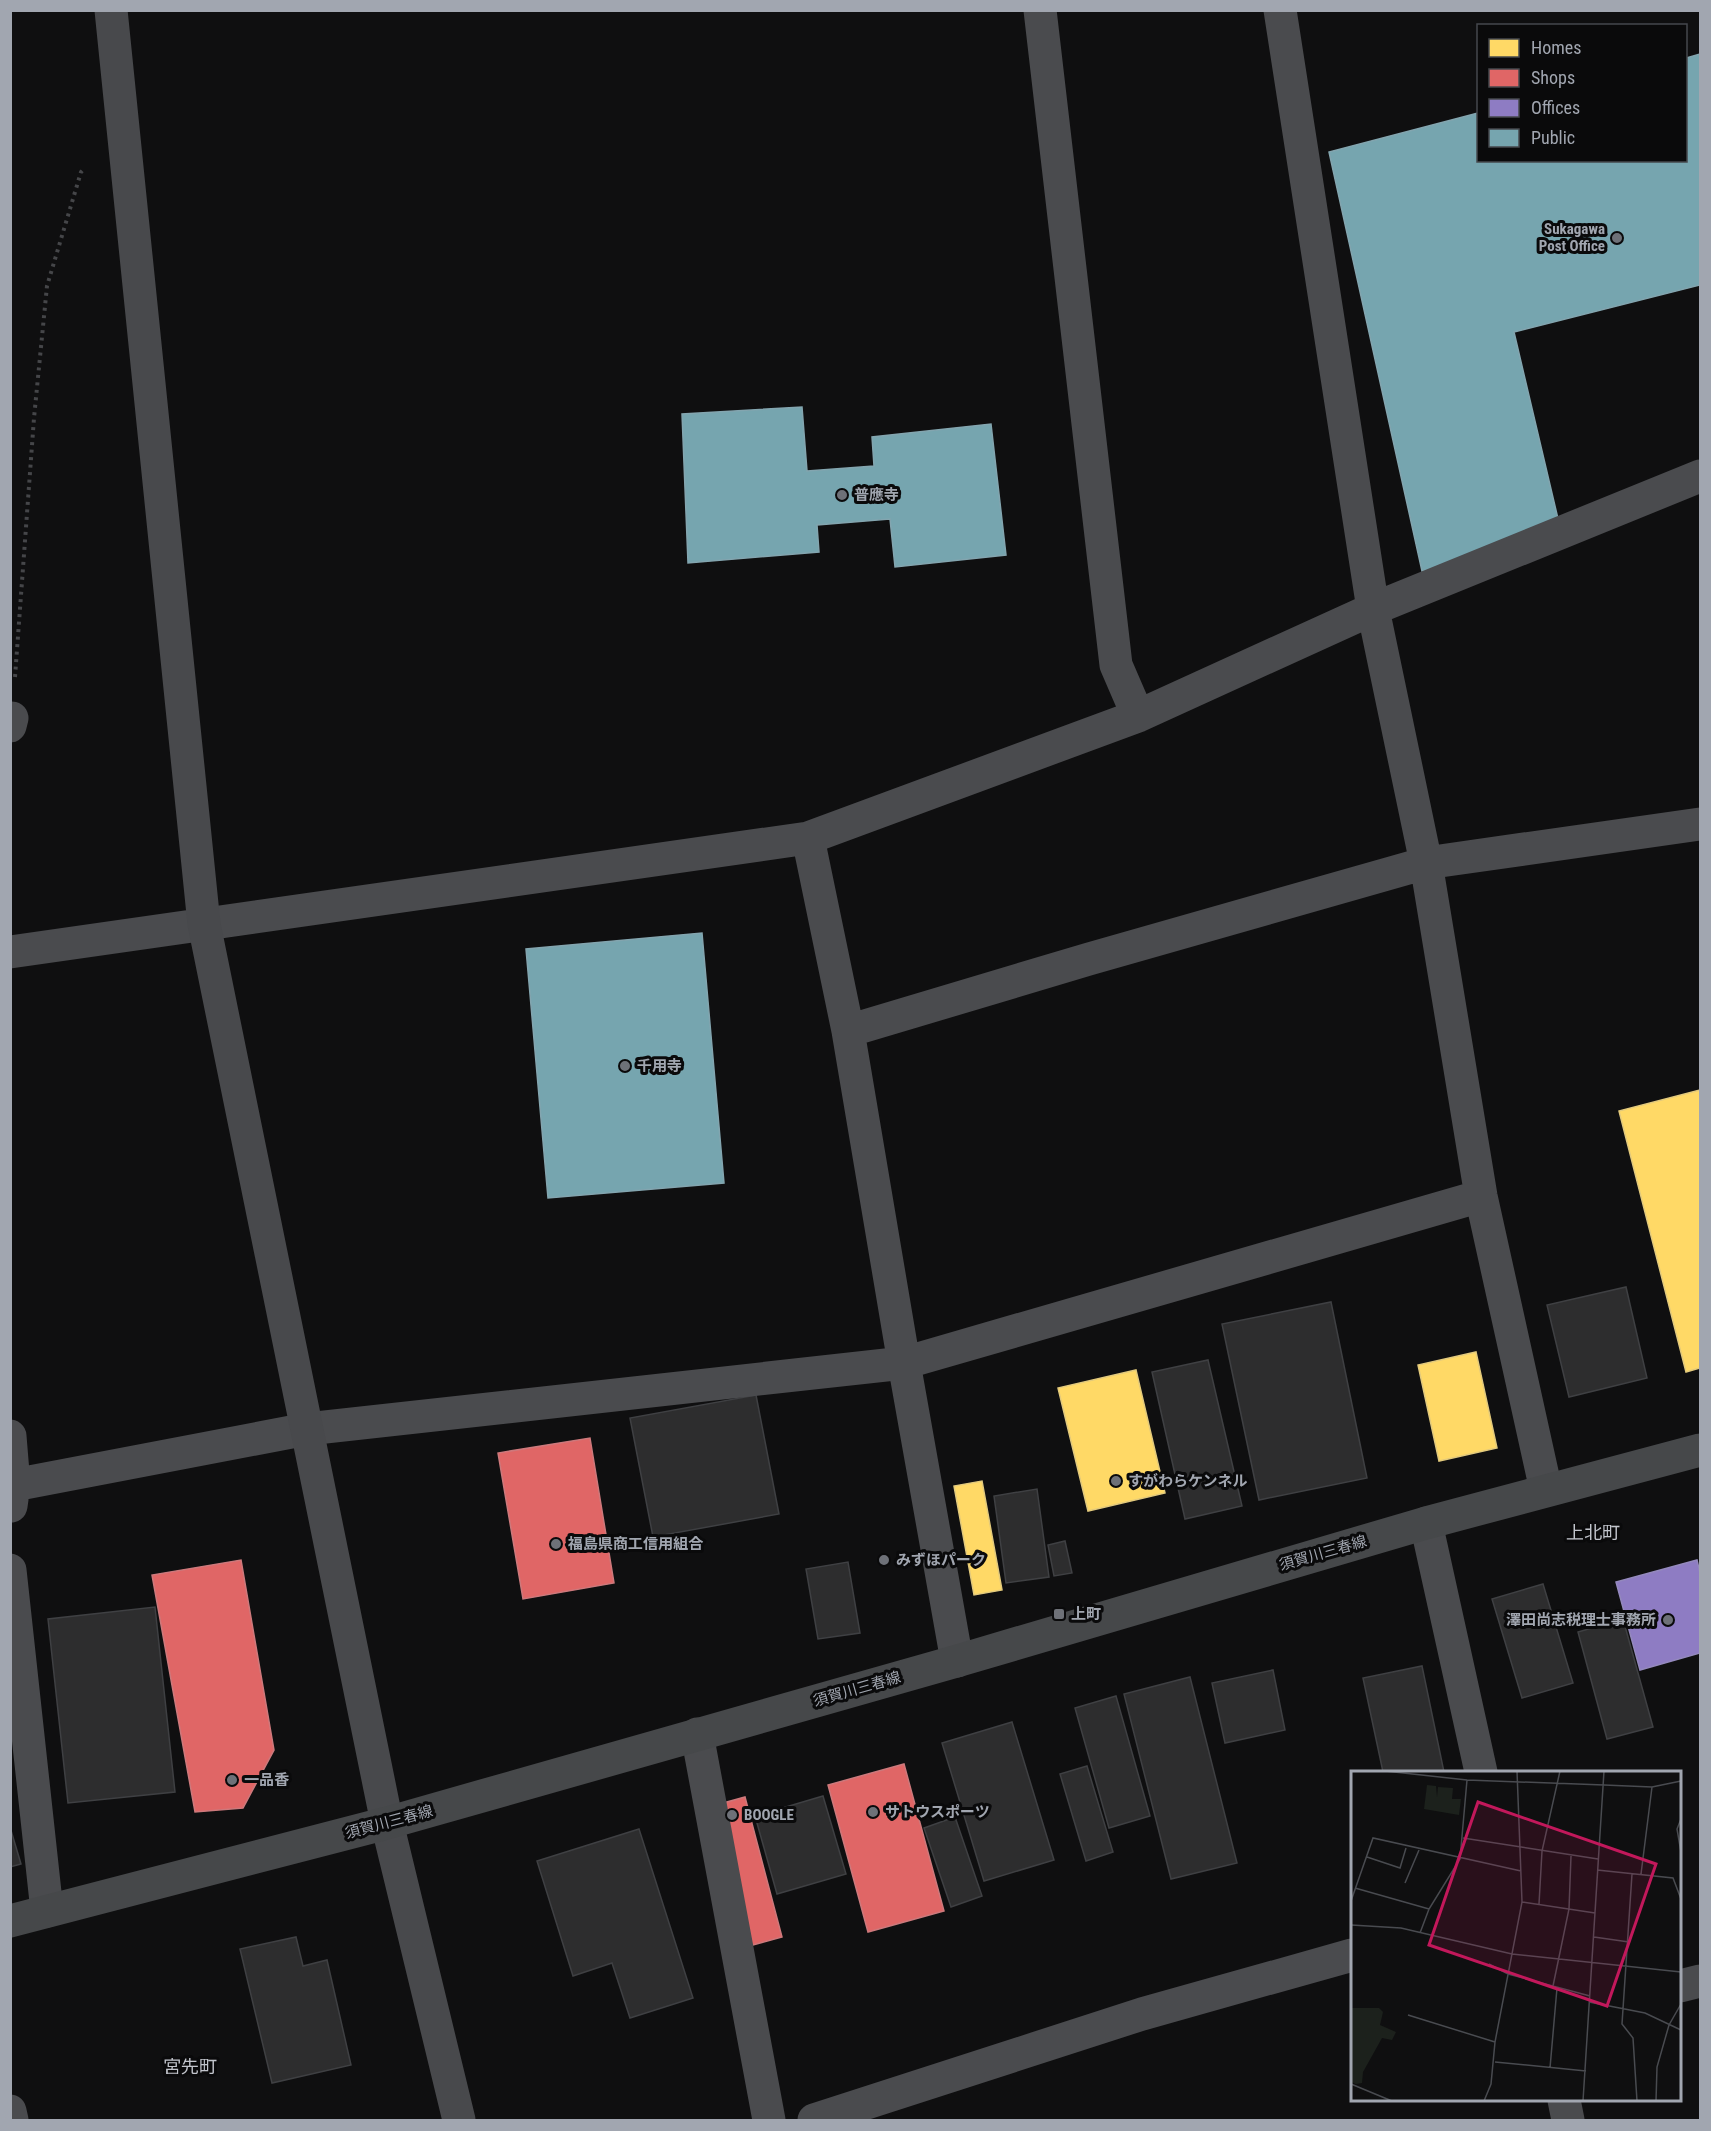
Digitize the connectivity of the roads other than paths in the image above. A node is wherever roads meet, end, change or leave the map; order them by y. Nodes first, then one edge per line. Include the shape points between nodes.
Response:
1 (111, 10) edge
2 (1280, 10) edge
3 (1040, 11) edge
4 (1701, 476) edge
5 (1373, 609) junction
6 (1138, 716) junction
7 (1701, 824) edge
8 (808, 838) junction
9 (1426, 863) junction
10 (204, 924) junction
11 (10, 952) edge
12 (848, 1031) junction
13 (1481, 1196) junction
14 (904, 1363) junction
15 (307, 1429) junction
16 (10, 1436) edge
17 (1701, 1450) edge
18 (1546, 1490) junction
19 (12, 1496) edge
20 (1426, 1523) junction
21 (10, 1570) edge
22 (957, 1661) junction
23 (697, 1734) junction
24 (1482, 1771) edge
25 (387, 1823) junction
26 (46, 1911) junction
27 (10, 1921) edge
28 (1351, 1956) edge
29 (1701, 1981) edge
30 (1681, 1986) edge
31 (1564, 2101) edge
32 (10, 2111) edge
33 (12, 2121) edge
34 (459, 2121) edge
35 (769, 2121) edge
36 (814, 2121) edge
37 (1568, 2121) edge

1 - 10 street
2 - 5 street
3 - 6 street via 1116,665
4 - 5 street
5 - 6 street
5 - 9 street
6 - 8 street
7 - 9 street
8 - 10 street
8 - 12 street
9 - 12 street
9 - 13 street
10 - 11 street
10 - 15 street
12 - 14 street
13 - 14 street
13 - 18 street
14 - 15 street
14 - 22 street
15 - 19 street
15 - 25 street
16 - 19 street
17 - 18 main road, 須賀川三春線
18 - 20 main road, 須賀川三春線
20 - 22 main road, 須賀川三春線
20 - 24 street
21 - 26 street
22 - 23 main road, 須賀川三春線
23 - 25 main road, 須賀川三春線
23 - 35 street
25 - 26 main road, 須賀川三春線
25 - 34 street
26 - 27 main road, 須賀川三春線
28 - 36 street via 1142,2014
29 - 30 street
31 - 37 street
32 - 33 street

